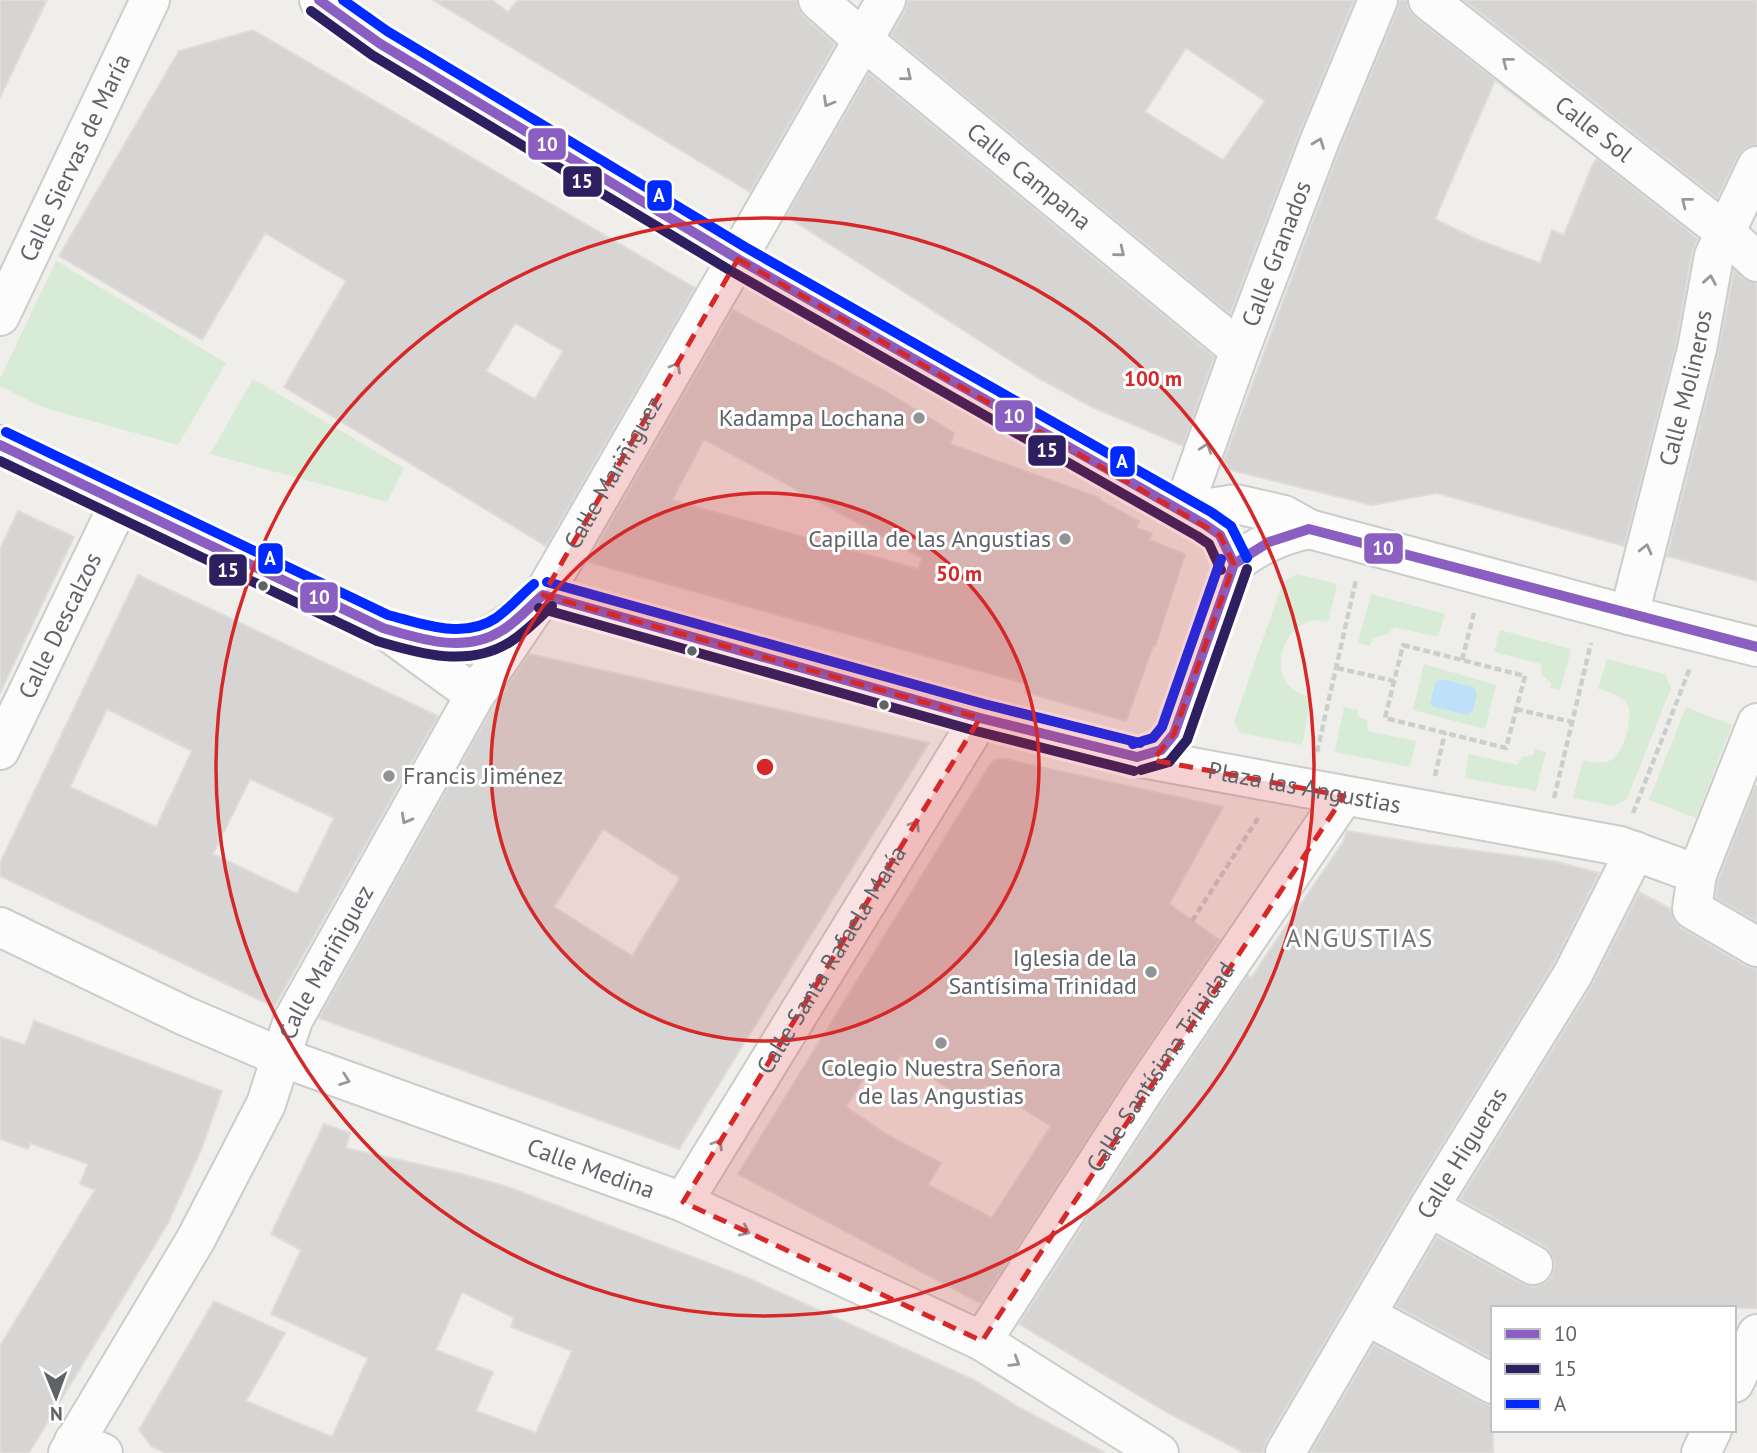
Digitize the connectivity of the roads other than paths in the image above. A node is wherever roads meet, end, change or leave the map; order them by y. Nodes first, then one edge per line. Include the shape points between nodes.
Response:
1 (149, 0) edge
2 (318, 0) edge
3 (818, 0) edge
4 (886, 0) edge
5 (1378, 0) edge
6 (1427, 0) edge
7 (863, 40) junction
8 (1757, 166) edge
9 (1725, 232) junction
10 (738, 259) junction
11 (1757, 262) edge
12 (0, 316) edge
13 (1240, 350) junction
14 (0, 445) edge
15 (120, 502) junction
16 (1182, 512) junction
17 (1309, 529) junction
18 (1234, 564) junction
19 (543, 595) junction
20 (1629, 615) junction
21 (383, 628) junction
22 (1757, 647) edge
23 (475, 695) junction
24 (980, 719) junction
25 (1757, 723) edge
26 (0, 750) edge
27 (1138, 757) junction
28 (1344, 796) junction
29 (1628, 849) junction
30 (1697, 874) junction
31 (0, 927) edge
32 (1757, 947) edge
33 (281, 1057) junction
34 (683, 1202) junction
35 (1429, 1207) junction
36 (1533, 1265) dead end
37 (1366, 1315) junction
38 (1757, 1334) edge
39 (982, 1341) junction
40 (1736, 1379) edge
41 (1491, 1383) edge
42 (1711, 1432) edge
43 (81, 1449) edge
44 (1158, 1453) edge
45 (1285, 1453) edge
46 (1701, 1453) edge

1 - 12 street, Calle Siervas de María
2 - 10 street via 379,43
3 - 7 street, Calle Campana
4 - 7 street, Calle Mariñiguez
13 -> 5 street, Calle Granados
9 -> 6 street, Calle Sol
7 -> 10 street, Calle Mariñiguez
7 -> 13 street, Calle Campana
8 - 9 street, Calle Molineros
9 - 11 street, Calle Sol
20 -> 9 street, Calle Molineros via 1697,349 1714,256
10 - 16 street
19 -> 10 street, Calle Mariñiguez
16 -> 13 street, Calle Granados
14 - 15 street
15 - 21 street
15 - 26 street, Calle Descalzos
16 - 17 street via 1236,504 1284,515
16 - 18 street via 1220,535
17 - 18 street via 1280,536
17 - 20 street
18 - 27 street via 1174,734 1161,750
19 - 21 street via 500,632 475,641 447,644
19 - 23 street, Calle Mariñiguez
19 - 24 street, Plaza las Angustias
20 - 22 street
21 - 23 street
23 -> 33 street, Calle Mariñiguez via 293,1020
24 - 27 street, Plaza las Angustias
34 -> 24 street, Calle Santa Rafaela María
25 - 30 street
27 - 28 street, Plaza las Angustias
28 - 29 street, Plaza las Angustias
28 - 39 street, Calle Santísima Trinidad via 1144,1090
29 - 30 street, Plaza las Angustias
29 - 35 street, Calle Higueras via 1573,974
30 - 32 street via 1692,909
31 - 33 street, Calle Medina
33 -> 34 street, Calle Medina
33 - 43 street, Calle Mariñiguez via 266,1104
34 -> 39 street, Calle Medina
35 - 36 street
35 - 37 street, Calle Higueras
37 - 41 street
37 - 45 street, Calle Higueras
38 - 40 street
39 -> 44 street, Calle Medina
42 - 46 street

